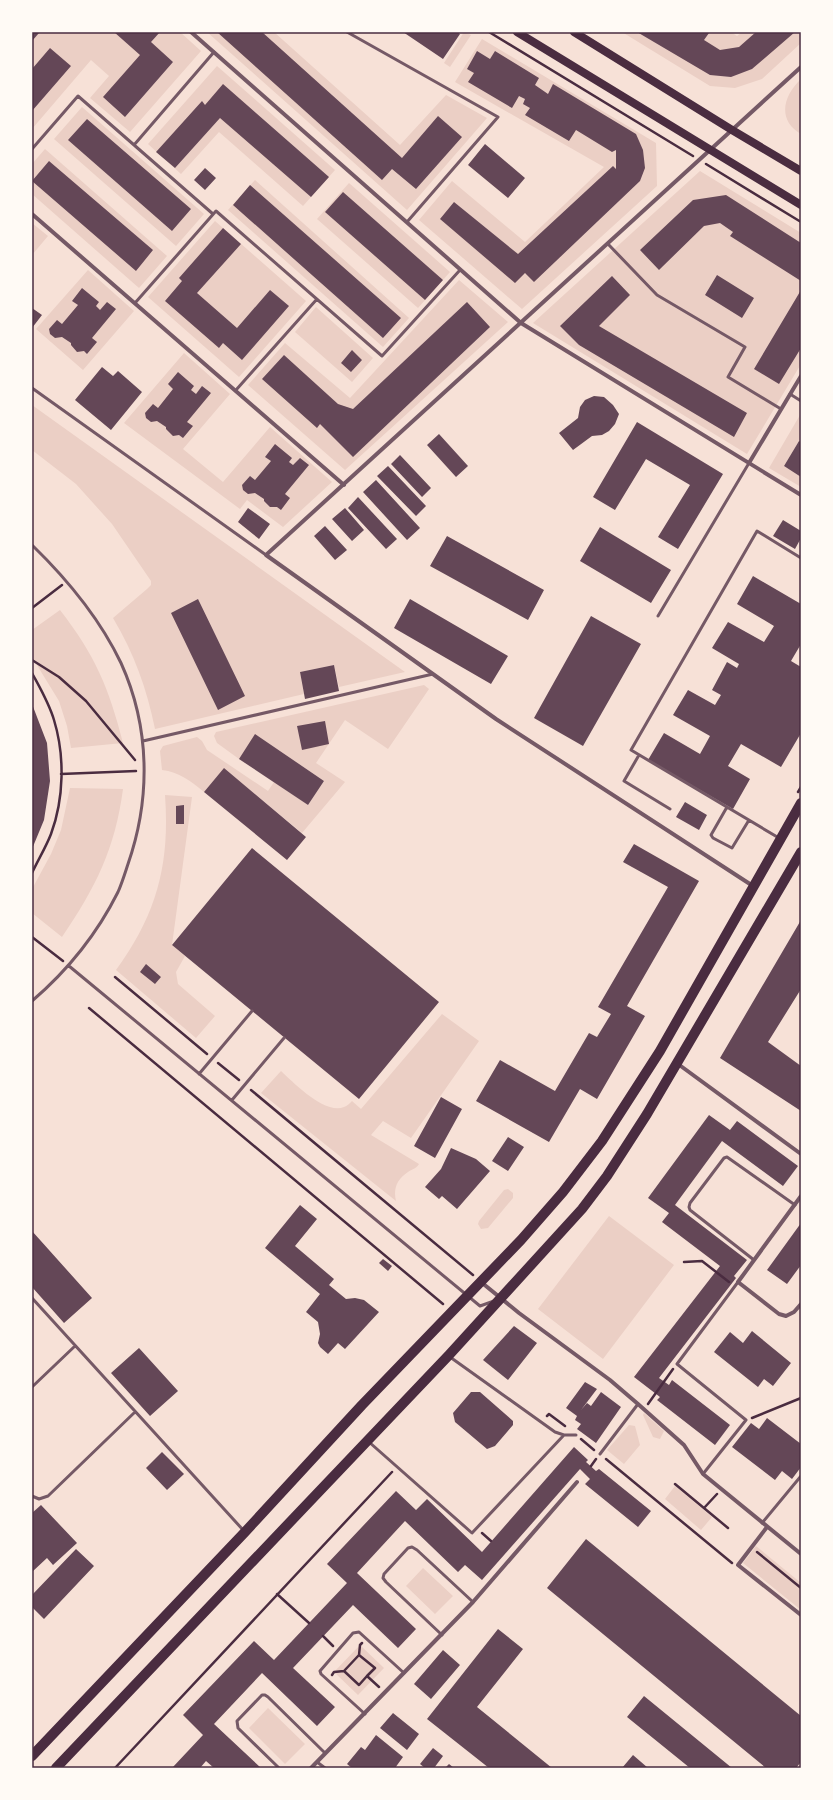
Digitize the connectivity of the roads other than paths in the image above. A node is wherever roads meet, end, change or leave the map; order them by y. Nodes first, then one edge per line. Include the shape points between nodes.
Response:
1 (191, 32) edge
2 (347, 32) edge
3 (517, 32) edge
4 (574, 32) edge
5 (214, 52) junction
6 (801, 67) edge
7 (732, 130) junction
8 (134, 145) junction
9 (32, 149) edge
10 (710, 150) junction
11 (801, 171) edge
12 (801, 205) edge
13 (32, 214) edge
14 (213, 214) junction
15 (407, 222) junction
16 (608, 244) junction
17 (460, 270) junction
18 (317, 299) junction
19 (135, 303) junction
20 (521, 323) junction
21 (801, 376) edge
22 (32, 388) edge
23 (236, 390) junction
24 (790, 394) junction
25 (801, 401) edge
26 (781, 409) junction
27 (749, 463) junction
28 (344, 485) junction
29 (801, 495) edge
30 (32, 545) edge
31 (266, 555) junction
32 (801, 558) edge
33 (658, 616) dead end
34 (433, 674) junction
35 (143, 741) junction
36 (639, 755) junction
37 (801, 803) edge
38 (727, 807) junction
39 (670, 809) dead end
40 (749, 820) junction
41 (781, 838) junction
42 (799, 859) edge
43 (753, 886) junction
44 (69, 966) junction
45 (32, 1001) edge
46 (252, 1011) dead end
47 (284, 1038) dead end
48 (678, 1064) junction
49 (200, 1074) junction
50 (232, 1100) junction
51 (801, 1154) edge
52 (801, 1196) edge
53 (795, 1205) junction
54 (754, 1260) junction
55 (481, 1282) junction
56 (738, 1282) junction
57 (468, 1296) junction
58 (32, 1298) edge
59 (501, 1299) junction
60 (801, 1304) edge
61 (75, 1346) junction
62 (449, 1355) junction
63 (32, 1387) edge
64 (638, 1404) junction
65 (136, 1412) junction
66 (564, 1435) junction
67 (576, 1436) road end
68 (367, 1441) junction
69 (600, 1454) road end
70 (703, 1474) junction
71 (801, 1476) edge
72 (577, 1482) dead end
73 (32, 1496) edge
74 (762, 1523) junction
75 (767, 1527) junction
76 (245, 1532) junction
77 (801, 1554) edge
78 (473, 1602) junction
79 (801, 1615) edge
80 (442, 1635) junction
81 (404, 1673) junction
82 (364, 1714) junction
83 (325, 1753) junction
84 (32, 1756) edge
85 (317, 1762) junction
86 (56, 1768) edge
87 (279, 1768) edge
88 (311, 1768) edge
89 (325, 1768) edge

1 - 5 street
2 - 15 lane via 498,117
3 - 10 main road
4 - 7 main road
5 - 8 lane
5 - 15 street
6 - 7 street
7 - 10 street
7 - 11 main road
8 - 9 lane via 78,96
8 - 14 lane
10 - 12 main road
10 - 16 street
13 - 19 street
14 - 18 lane via 216,211
14 - 19 lane
15 - 17 street
16 - 20 street
16 - 26 lane via 657,295 745,347 728,377
17 - 18 lane via 382,356
17 - 20 street
18 - 23 lane
19 - 23 street
20 - 27 street
20 - 28 street
21 - 24 street
22 - 31 lane
23 - 28 street
24 - 25 lane
24 - 26 street
26 - 27 street
27 - 29 street
27 - 33 lane
28 - 31 street
30 - 35 lane via 66,582 105,634 130,688
31 - 34 street
32 - 36 lane via 757,531 631,750
34 - 35 lane
34 - 43 street via 496,719
35 - 44 lane via 143,801 133,849 118,891 105,915
36 - 38 lane
36 - 39 lane via 624,781
37 - 41 main road
38 - 40 lane
38 - 40 lane via 712,835 713,838 732,848
40 - 41 lane
41 - 43 main road
42 - 48 main road
43 - 55 main road via 660,1051 602,1141 522,1240
44 - 45 lane
44 - 49 lane
46 - 49 lane
47 - 50 lane
48 - 51 street
48 - 59 main road via 623,1154 594,1194
49 - 50 lane
50 - 57 lane
52 - 53 street
53 - 54 street
53 - 54 lane via 727,1157 690,1203 690,1210
54 - 56 street
55 - 57 main road
55 - 59 street
56 - 60 street via 779,1314 786,1316
56 - 70 lane via 677,1364 746,1420
57 - 59 lane via 480,1306
57 - 76 main road via 362,1405
58 - 61 lane
59 - 62 main road
59 - 64 street via 610,1380
61 - 63 lane
61 - 65 lane
62 - 66 lane via 555,1432
62 - 68 main road
64 - 69 lane
64 - 70 street via 684,1445
65 - 73 lane via 48,1496
65 - 76 lane
66 - 67 lane
66 - 68 lane via 472,1533
68 - 86 main road
70 - 74 street
71 - 74 lane
72 - 78 street
74 - 75 street
75 - 77 street
75 - 79 street via 738,1565
76 - 84 main road
78 - 80 street
78 - 80 lane via 417,1550 408,1548 383,1578
80 - 81 street
81 - 82 street
81 - 82 lane via 359,1632 354,1633 321,1668 321,1674
82 - 83 street
83 - 85 street
83 - 87 lane via 268,1697 262,1695 236,1725
85 - 88 street
85 - 89 lane

